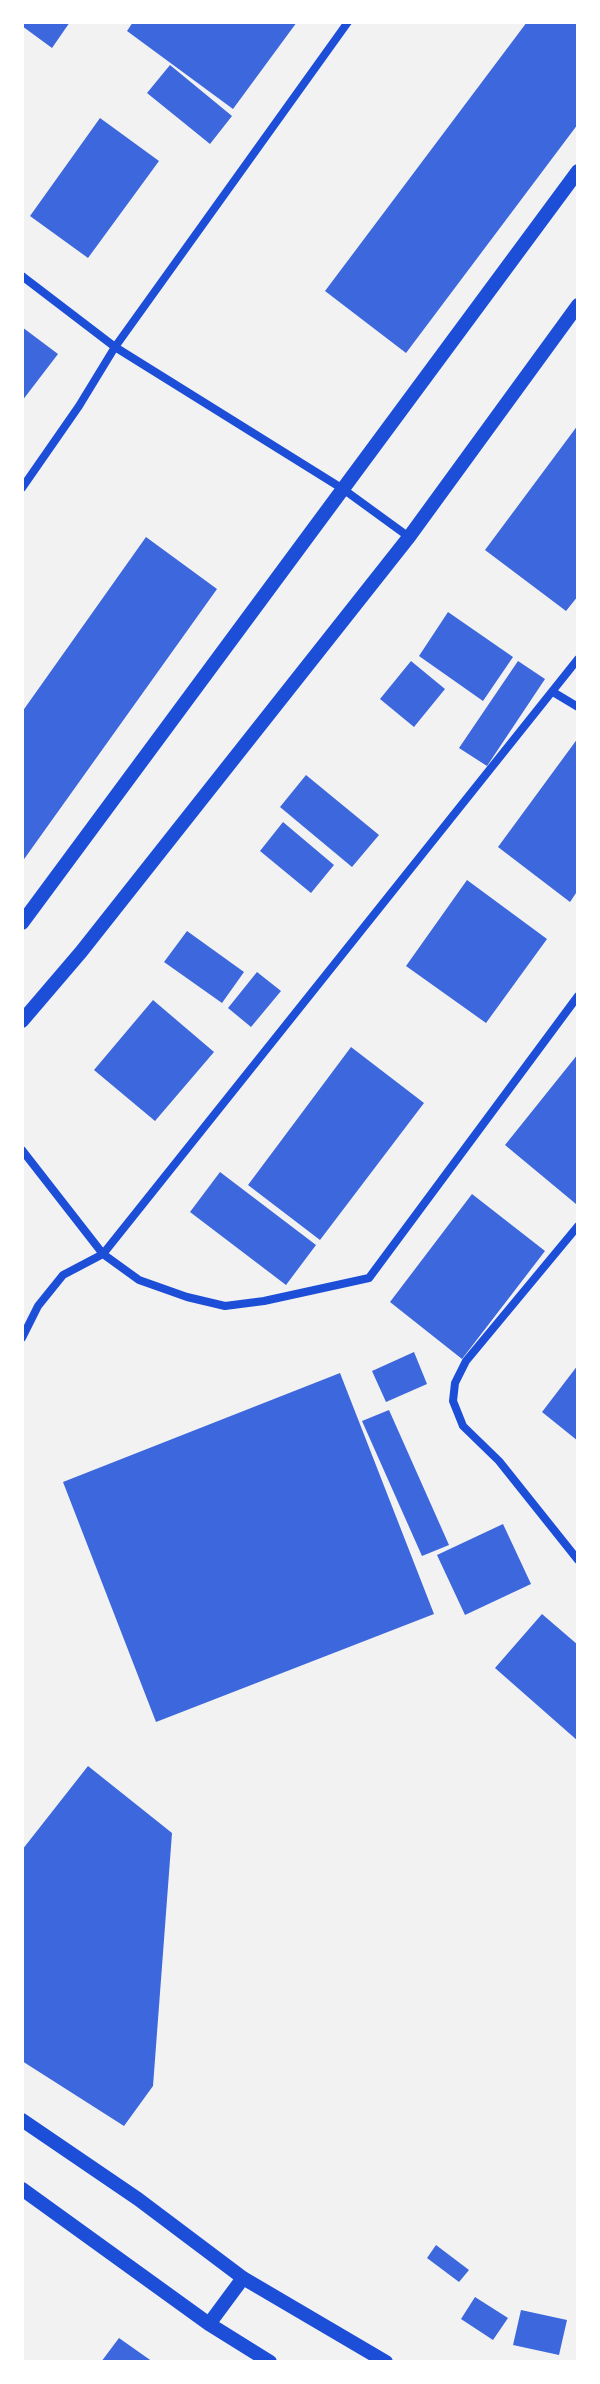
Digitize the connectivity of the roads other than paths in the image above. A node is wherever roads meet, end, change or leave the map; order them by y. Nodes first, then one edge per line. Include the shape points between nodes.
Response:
1 (348, 22) edge
2 (578, 171) edge
3 (22, 276) edge
4 (578, 305) edge
5 (115, 347) junction
6 (22, 488) edge
7 (343, 489) junction
8 (409, 537) junction
9 (578, 659) edge
10 (553, 692) junction
11 (578, 707) edge
12 (22, 923) edge
13 (578, 996) edge
14 (22, 1021) edge
15 (22, 1150) edge
16 (578, 1226) edge
17 (103, 1254) junction
18 (22, 1338) edge
19 (578, 1560) edge
20 (22, 2120) edge
21 (22, 2189) edge
22 (243, 2278) junction
23 (209, 2324) junction
24 (270, 2362) edge
25 (386, 2362) edge

1 - 5 street
2 - 7 street
3 - 5 street
4 - 8 street
5 - 6 street
5 - 7 street
7 - 8 street
7 - 12 street
8 - 14 street
9 - 10 street
10 - 11 street
10 - 17 street
13 - 17 street via 369,1278 225,1306 139,1280
15 - 17 street
16 - 19 street via 466,1361 453,1401 463,1426 499,1461
17 - 18 street via 63,1275 38,1306
20 - 22 street
21 - 23 street
22 - 23 street
22 - 25 street
23 - 24 street

